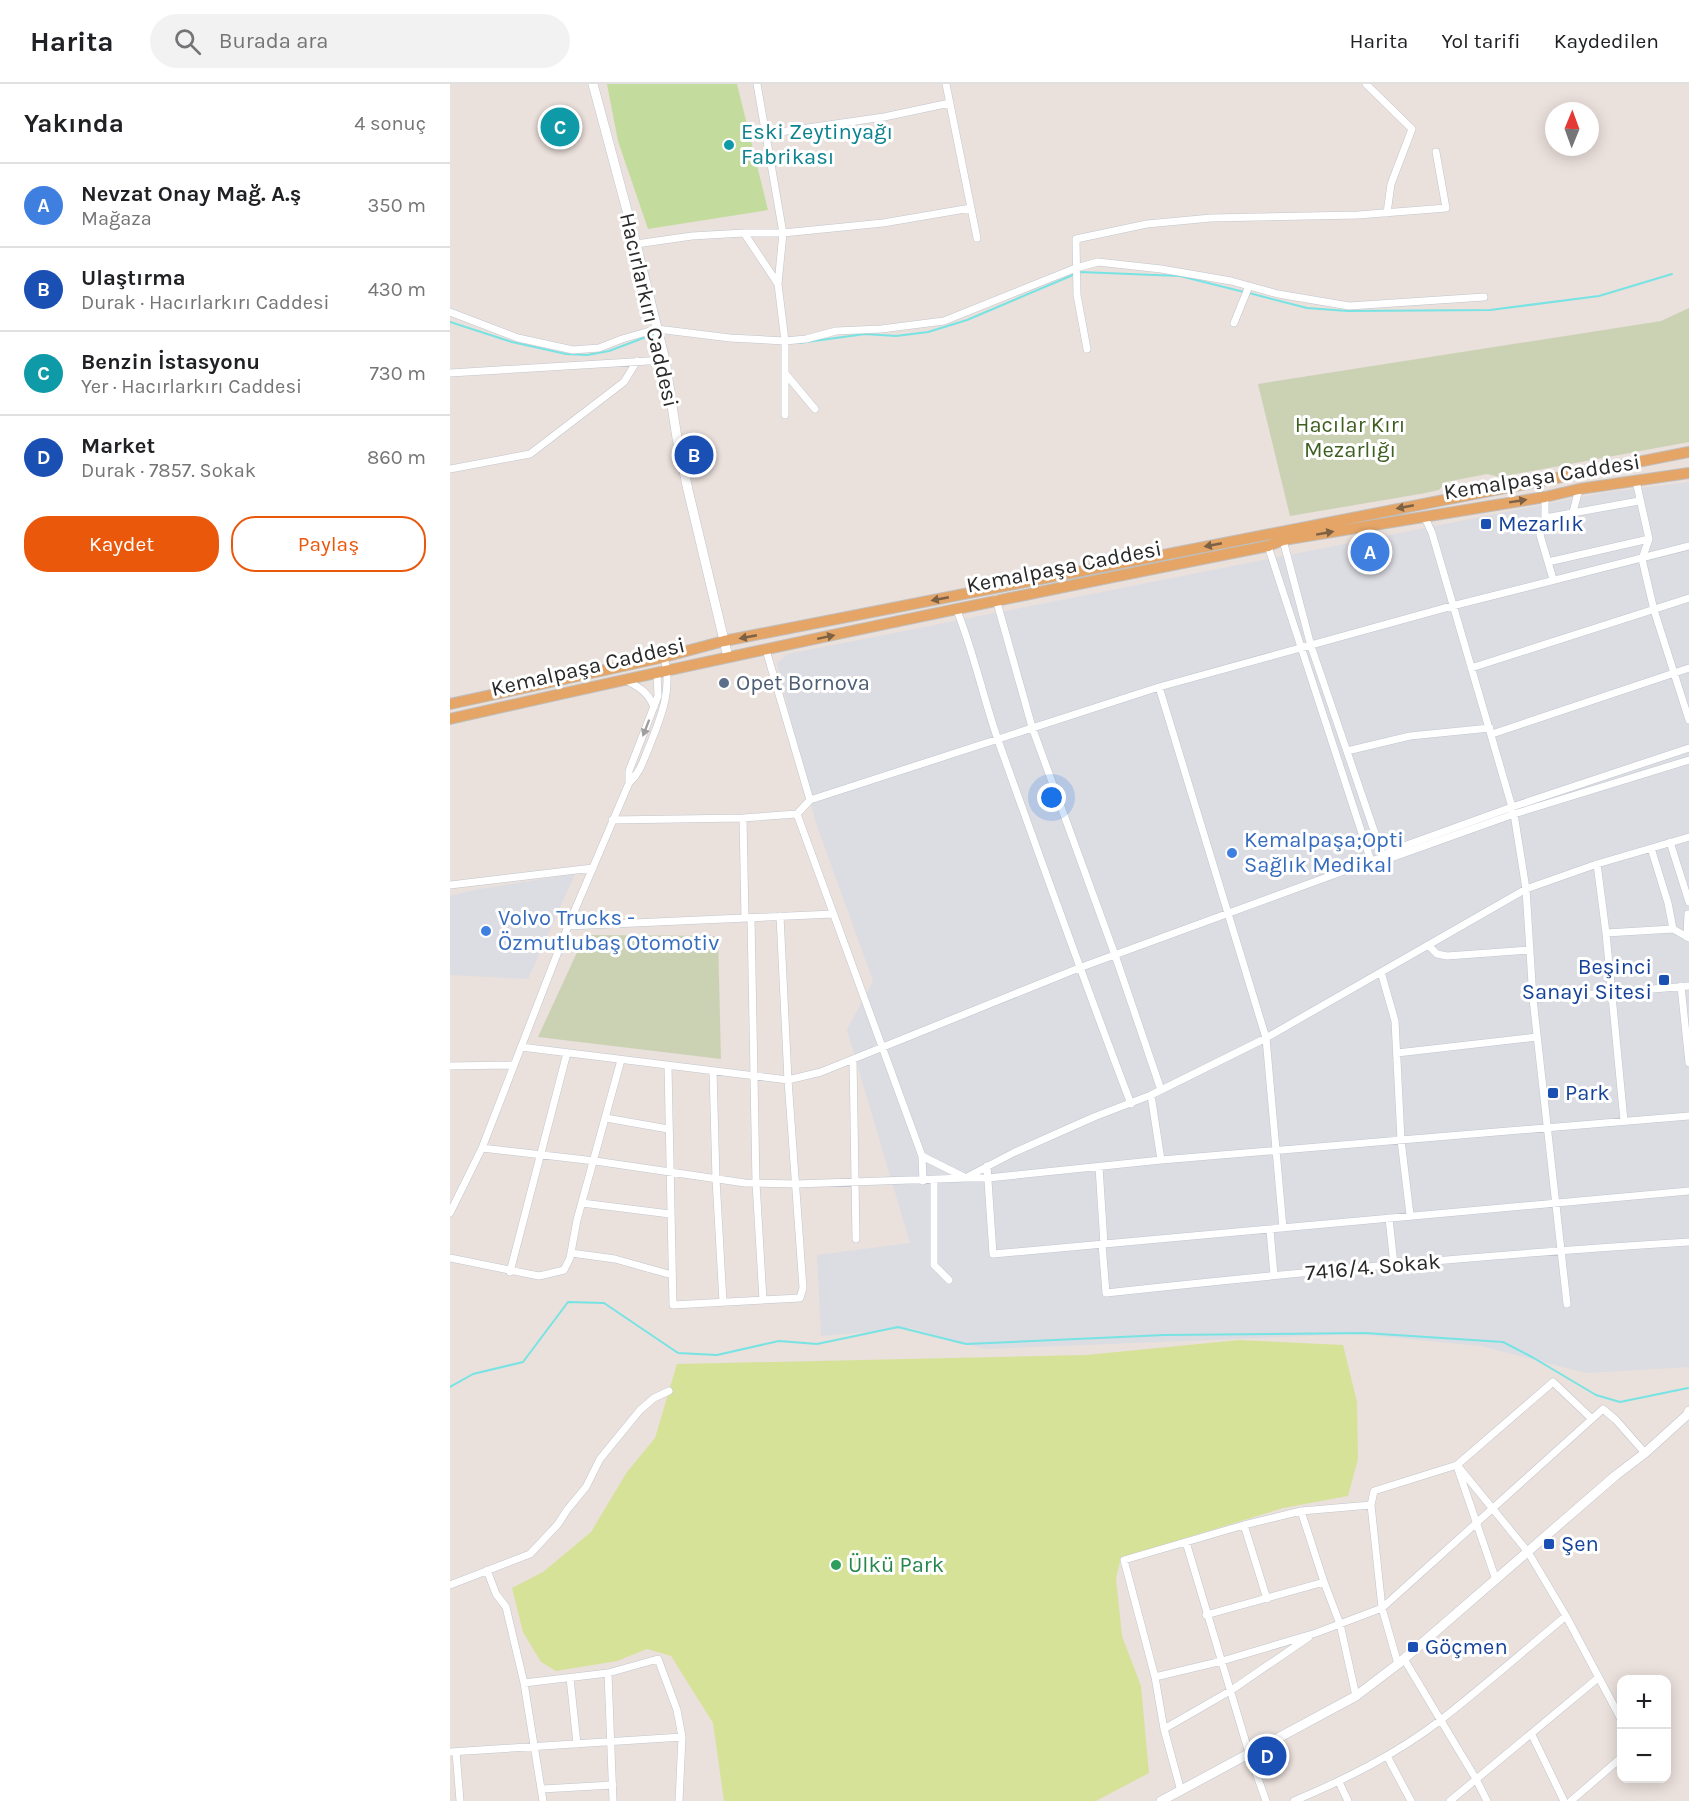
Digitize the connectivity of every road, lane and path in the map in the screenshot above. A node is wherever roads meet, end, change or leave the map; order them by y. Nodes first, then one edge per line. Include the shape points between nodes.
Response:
1 (593, 84) edge
2 (757, 84) edge
3 (946, 84) edge
4 (1366, 84) edge
5 (950, 103) junction
6 (766, 134) junction
7 (1436, 152) dead end
8 (972, 208) junction
9 (1387, 213) junction
10 (744, 233) junction
11 (783, 233) junction
12 (977, 238) dead end
13 (636, 244) junction
14 (1076, 272) junction
15 (778, 284) junction
16 (1248, 288) junction
17 (1484, 297) dead end
18 (450, 312) edge
19 (1234, 323) dead end
20 (657, 329) junction
21 (785, 341) junction
22 (1087, 349) dead end
23 (665, 360) junction
24 (637, 362) junction
25 (450, 373) edge
26 (785, 373) junction
27 (815, 409) dead end
28 (785, 415) dead end
29 (1689, 452) edge
30 (450, 469) edge
31 (1689, 474) edge
32 (1636, 481) junction
33 (1579, 489) junction
34 (1545, 497) junction
35 (1639, 501) junction
36 (1573, 512) junction
37 (1424, 516) junction
38 (1545, 518) junction
39 (1649, 539) junction
40 (1283, 540) junction
41 (1268, 546) junction
42 (1689, 546) edge
43 (1642, 559) junction
44 (1548, 561) junction
45 (1553, 579) junction
46 (1689, 598) edge
47 (996, 600) junction
48 (1452, 606) junction
49 (956, 608) junction
50 (1654, 610) junction
51 (724, 642) junction
52 (1311, 646) junction
53 (1302, 647) junction
54 (766, 650) junction
55 (728, 657) junction
56 (659, 658) junction
57 (1471, 668) junction
58 (1689, 668) edge
59 (662, 671) junction
60 (1676, 672) junction
61 (624, 679) junction
62 (1159, 687) junction
63 (450, 704) edge
64 (654, 707) junction
65 (450, 719) edge
66 (1689, 720) edge
67 (1032, 727) junction
68 (1491, 731) junction
69 (998, 739) junction
70 (1689, 748) edge
71 (1347, 751) junction
72 (1689, 760) edge
73 (629, 783) junction
74 (810, 800) junction
75 (1513, 810) junction
76 (797, 814) junction
77 (743, 818) junction
78 (612, 820) junction
79 (1689, 837) edge
80 (1670, 842) junction
81 (1651, 848) junction
82 (1383, 857) junction
83 (1371, 861) junction
84 (1597, 864) junction
85 (592, 867) junction
86 (450, 885) edge
87 (1526, 889) junction
88 (1689, 902) edge
89 (1229, 912) junction
90 (833, 914) junction
91 (1689, 914) edge
92 (780, 916) junction
93 (1671, 916) junction
94 (748, 918) junction
95 (568, 926) junction
96 (1673, 929) junction
97 (1606, 933) junction
98 (1688, 937) edge
99 (1428, 945) junction
100 (1530, 950) junction
101 (1115, 955) junction
102 (1079, 968) junction
103 (1381, 972) junction
104 (1680, 986) junction
105 (1689, 986) edge
106 (1611, 993) junction
107 (1533, 999) junction
108 (1266, 1038) junction
109 (1537, 1038) junction
110 (521, 1047) junction
111 (882, 1048) junction
112 (567, 1053) junction
113 (1397, 1053) junction
114 (853, 1059) junction
115 (621, 1060) junction
116 (1689, 1063) edge
117 (514, 1065) junction
118 (668, 1065) junction
119 (450, 1066) edge
120 (714, 1071) junction
121 (753, 1076) junction
122 (788, 1080) junction
123 (1161, 1090) junction
124 (1150, 1095) junction
125 (1131, 1104) junction
126 (1689, 1116) edge
127 (606, 1119) junction
128 (1624, 1121) junction
129 (1548, 1128) junction
130 (668, 1129) junction
131 (1401, 1140) junction
132 (482, 1148) junction
133 (1275, 1150) junction
134 (541, 1154) junction
135 (922, 1156) junction
136 (1161, 1160) junction
137 (595, 1161) junction
138 (987, 1166) junction
139 (1099, 1167) junction
140 (669, 1173) junction
141 (966, 1178) junction
142 (988, 1178) junction
143 (716, 1179) junction
144 (923, 1180) junction
145 (934, 1180) junction
146 (854, 1182) junction
147 (756, 1183) junction
148 (796, 1184) junction
149 (1689, 1191) edge
150 (582, 1203) junction
151 (1557, 1204) junction
152 (450, 1212) edge
153 (670, 1214) junction
154 (1410, 1215) junction
155 (1389, 1218) junction
156 (1282, 1228) junction
157 (1270, 1230) junction
158 (856, 1239) dead end
159 (1689, 1242) edge
160 (1103, 1244) junction
161 (1562, 1250) junction
162 (571, 1253) junction
163 (450, 1258) edge
164 (1394, 1265) junction
165 (510, 1272) junction
166 (672, 1275) junction
167 (1274, 1275) junction
168 (949, 1280) dead end
169 (764, 1300) junction
170 (723, 1302) junction
171 (1567, 1304) dead end
172 (669, 1391) dead end
173 (1689, 1411) edge
174 (1592, 1419) junction
175 (1645, 1453) junction
176 (1457, 1465) junction
177 (1371, 1505) junction
178 (1493, 1508) junction
179 (1301, 1511) junction
180 (1477, 1523) junction
181 (1244, 1525) junction
182 (1186, 1542) junction
183 (1528, 1552) junction
184 (487, 1570) junction
185 (450, 1575) edge
186 (1496, 1580) junction
187 (1324, 1582) junction
188 (453, 1583) edge
189 (1267, 1599) junction
190 (1382, 1608) junction
191 (1206, 1615) junction
192 (1566, 1616) junction
193 (1340, 1624) junction
194 (1316, 1633) junction
195 (1222, 1661) junction
196 (1401, 1662) junction
197 (608, 1672) junction
198 (1155, 1677) junction
199 (570, 1678) junction
200 (1598, 1678) junction
201 (524, 1683) junction
202 (1230, 1690) junction
203 (1356, 1696) junction
204 (1617, 1712) edge
205 (1441, 1720) junction
206 (1164, 1729) junction
207 (1532, 1735) junction
208 (682, 1737) junction
209 (611, 1742) junction
210 (577, 1744) junction
211 (535, 1746) junction
212 (453, 1752) edge
213 (1249, 1752) junction
214 (1387, 1756) junction
215 (1617, 1761) edge
216 (1476, 1779) junction
217 (1339, 1782) junction
218 (613, 1785) junction
219 (542, 1789) junction
220 (1181, 1791) junction
221 (459, 1801) edge
222 (543, 1801) edge
223 (613, 1801) edge
224 (679, 1801) edge
225 (1161, 1801) edge
226 (1266, 1801) edge
227 (1294, 1801) edge
228 (1348, 1801) edge
229 (1411, 1801) edge
230 (1450, 1801) edge
231 (1487, 1801) edge
232 (1564, 1801) edge
233 (1571, 1801) edge

1 - 13 street, Hacırlarkırı Caddesi
2 - 6 street
3 - 5 street
4 - 9 street via 1412,129 1391,184
5 - 6 street
5 - 8 street
6 - 11 street
7 - 9 street via 1446,208
8 - 11 street via 883,223
8 - 12 street
9 - 14 street via 1211,218 1147,224 1076,239
10 - 11 street
10 - 13 street
10 - 15 street
11 - 15 street
13 - 20 street, Hacırlarkırı Caddesi
14 - 16 street via 1098,262 1161,269
14 - 21 street via 944,321 836,331
14 - 22 street
15 - 21 street
16 - 17 street via 1349,306
16 - 19 street
18 - 20 street via 518,338 573,350 599,348
20 - 21 street
20 - 23 street, Hacırlarkırı Caddesi
21 - 26 street
23 - 24 street
23 - 51 street, Hacırlarkırı Caddesi via 677,438
24 - 25 street
24 - 30 street via 624,382 530,454
26 - 27 street
26 - 28 street
29 -> 51 main road, Kemalpaşa Caddesi
31 - 32 main road, Kemalpaşa Caddesi
32 - 33 main road, Kemalpaşa Caddesi
32 - 35 street
33 - 34 main road, Kemalpaşa Caddesi
33 - 36 street
37 -> 34 main road, Kemalpaşa Caddesi
34 - 38 street
35 - 36 street
35 - 39 street
36 - 38 street
40 -> 37 main road, Kemalpaşa Caddesi
37 - 48 street
38 - 44 street via 1540,535
39 - 43 street
39 - 44 street
40 - 41 main road, Kemalpaşa Caddesi
40 - 52 street
41 - 47 main road, Kemalpaşa Caddesi
41 - 53 street
42 - 43 street
43 - 45 street
43 - 50 street
44 - 45 street
45 - 48 street
46 - 50 street
47 - 49 main road, Kemalpaşa Caddesi
47 - 67 street
48 - 52 street
48 - 57 street
54 -> 49 main road, Kemalpaşa Caddesi
49 - 69 street
50 - 57 street
50 - 60 street
51 - 55 street, Hacırlarkırı Caddesi
51 - 56 main road, Kemalpaşa Caddesi
52 - 53 street
52 - 71 street
53 - 62 street
53 - 83 street
54 - 55 main road, Kemalpaşa Caddesi
54 - 74 street
55 - 59 main road, Kemalpaşa Caddesi
56 - 59 main road
56 - 63 main road, Kemalpaşa Caddesi
57 - 68 street
58 - 60 street
59 - 61 main road, Kemalpaşa Caddesi
59 - 64 street
59 - 73 street via 666,696 662,713 638,775
60 - 66 street
60 - 68 street
61 - 64 street via 644,691
61 - 65 main road, Kemalpaşa Caddesi
62 - 67 street
62 - 89 street
64 -> 73 street via 629,771
67 - 69 street
67 - 101 street
68 - 71 street via 1410,736
68 - 75 street
69 - 74 street
69 - 102 street
70 - 75 street
71 - 82 street
72 - 75 street
73 - 78 street
74 - 76 street
75 - 82 street via 1390,851
75 - 87 street
76 - 77 street
76 - 90 street
77 - 78 street
77 - 94 street
78 - 85 street
79 - 80 street
80 - 81 street
80 - 88 street
81 - 84 street
81 - 93 street
82 - 83 street
83 - 89 street
84 - 87 street
84 - 97 street
85 - 86 street
85 - 95 street
87 - 99 street
87 - 100 street
89 - 101 street
89 - 108 street
90 - 92 street
90 - 111 street
91 - 93 street
91 - 98 street
92 - 94 street
92 - 122 street
93 - 96 street
94 - 95 street
94 - 121 street
95 - 110 street
96 - 97 street
96 - 98 street
97 - 106 street
99 - 100 street via 1437,954 1447,956
99 - 103 street
100 - 107 street
101 - 102 street
101 - 123 street
102 - 111 street
102 - 125 street
103 - 108 street
103 - 113 street via 1395,1021
104 - 105 street
104 - 106 street
104 - 116 street
106 - 107 street
106 - 128 street
107 - 109 street
108 - 123 street
108 - 133 street
109 - 113 street
109 - 129 street
110 - 112 street
110 - 117 street
111 - 114 street
111 - 135 street
112 - 115 street
112 - 134 street
113 - 131 street
114 - 122 street
114 - 146 street
115 - 118 street
115 - 127 street
117 - 119 street
117 - 132 street
118 - 120 street
118 - 130 street
120 - 121 street
120 - 143 street
121 - 122 street
121 - 147 street
122 - 148 street
123 - 124 street
124 - 125 street
124 - 136 street
125 - 138 street
126 - 128 street
127 - 130 street
127 - 137 street
128 - 129 street
129 - 131 street
129 - 151 street
130 - 140 street
131 - 133 street
131 - 154 street
132 - 134 street
132 - 152 street
133 - 136 street
133 - 156 street
134 - 137 street
134 - 165 street
135 - 141 street
135 - 144 street
136 - 139 street
137 - 140 street
137 - 150 street
138 - 141 street
138 - 142 street
139 - 142 street
139 - 160 street
140 - 143 street
140 - 153 street
141 - 142 street
141 - 145 street
142 - 160 street via 993,1254
143 - 147 street
143 - 170 street
144 - 145 street
144 - 146 street
145 - 168 street via 934,1265
146 - 148 street
146 - 158 street
147 - 148 street
147 - 169 street
148 - 169 street via 803,1288 800,1298
149 - 151 street
150 - 153 street
150 - 162 street
151 - 154 street
151 - 161 street
153 - 166 street
154 - 155 street
155 - 156 street
155 - 164 street
156 - 157 street
157 - 160 street
157 - 167 street
159 - 161 street, 7416/4. Sokak
160 - 167 street, 7416/4. Sokak via 1106,1293
161 - 164 street, 7416/4. Sokak
161 - 171 street
162 - 165 street via 564,1270 550,1275
162 - 166 street via 615,1258
163 - 165 street
164 - 167 street, 7416/4. Sokak
166 - 170 street via 673,1305
169 - 170 street
172 - 184 street via 640,1410 600,1459 558,1524 530,1554
173 - 175 street
174 - 175 street via 1603,1409
174 - 176 street via 1553,1382
174 - 178 street
175 - 183 street
176 - 177 street via 1374,1491
176 - 178 street
176 - 180 street
177 - 179 street
177 - 190 street
178 - 180 street
178 - 183 street
179 - 181 street
179 - 187 street
180 - 186 street
180 - 190 street
181 - 182 street
181 - 189 street
182 - 191 street
182 - 198 street via 1124,1560
183 - 186 street
183 - 192 street
184 - 188 street
184 - 201 street via 495,1594 506,1607
185 - 188 street
186 - 196 street
187 - 189 street
187 - 193 street
189 - 191 street
190 - 193 street
190 - 196 street
191 - 195 street
192 - 200 street
192 - 205 street
193 - 194 street
193 - 203 street
194 - 195 street
194 - 202 street
195 - 198 street
195 - 202 street
196 - 203 street
196 - 205 street
197 - 199 street
197 - 208 street via 658,1659 677,1710
197 - 209 street
198 - 206 street
199 - 201 street
199 - 210 street
200 - 204 street
200 - 207 street
201 - 211 street
202 - 206 street
202 - 213 street
203 - 213 street
205 - 214 street
205 - 216 street
206 - 220 street
207 - 216 street
207 - 232 street
208 - 209 street
208 - 224 street
209 - 210 street
209 - 218 street
210 - 211 street
211 - 212 street
211 - 219 street
212 - 221 street
213 - 220 street
213 - 226 street
214 - 217 street
214 - 229 street
215 - 233 street
216 - 230 street
216 - 231 street
217 - 227 street
217 - 228 street
218 - 219 street
218 - 223 street
219 - 222 street
220 - 225 street

